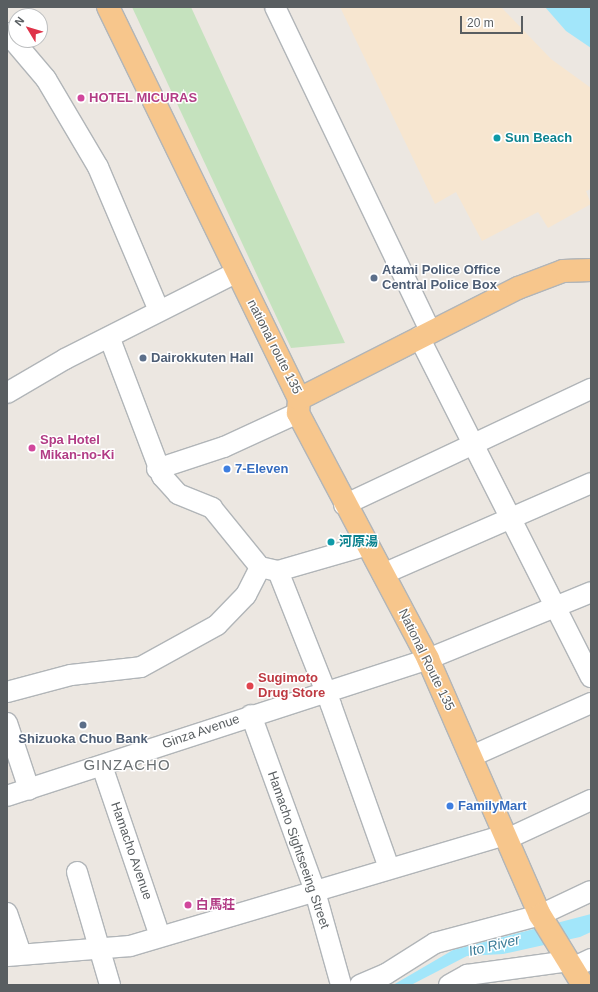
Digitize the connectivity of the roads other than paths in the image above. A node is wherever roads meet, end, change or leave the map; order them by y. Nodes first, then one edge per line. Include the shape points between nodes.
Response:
1 (108, 7) edge
2 (275, 7) edge
3 (7, 33) edge
4 (591, 270) edge
5 (237, 272) junction
6 (159, 311) junction
7 (425, 335) junction
8 (110, 338) junction
9 (591, 389) edge
10 (7, 393) edge
11 (299, 406) junction
12 (474, 444) junction
13 (157, 469) junction
14 (591, 483) edge
15 (344, 505) junction
16 (509, 518) junction
17 (368, 546) junction
18 (269, 569) junction
19 (383, 574) junction
20 (591, 592) edge
21 (556, 606) junction
22 (428, 659) junction
23 (591, 677) edge
24 (7, 692) edge
25 (326, 692) junction
26 (591, 702) edge
27 (251, 715) junction
28 (7, 723) edge
29 (472, 756) junction
30 (102, 766) junction
31 (29, 790) junction
32 (7, 796) edge
33 (591, 800) edge
34 (508, 836) junction
35 (389, 868) junction
36 (77, 872) dead end
37 (314, 888) junction
38 (591, 891) edge
39 (7, 913) edge
40 (543, 920) junction
41 (160, 936) junction
42 (100, 950) junction
43 (14, 955) edge
44 (575, 964) edge
45 (110, 985) edge
46 (341, 985) edge
47 (360, 985) edge
48 (449, 985) edge

1 - 5 highway, national route 135
2 - 7 street
3 - 6 street via 46,79 98,167
4 - 7 highway, national route 135 via 563,271 518,288
5 - 6 street
5 - 11 highway, national route 135
6 - 8 street
7 - 11 highway, national route 135
7 - 12 street
8 - 10 street via 65,359
8 - 13 street
9 - 12 street
11 - 13 street via 224,447
11 - 15 highway, National Route 135
12 - 15 street
12 - 16 street
13 - 18 street via 178,494 212,508
14 - 16 street
15 - 17 highway, National Route 135
16 - 19 street
16 - 21 street
17 - 18 street
17 - 19 highway, National Route 135
18 - 24 street via 217,625 141,668 71,675
18 - 25 street
19 - 22 highway, National Route 135
20 - 21 street, Ginza Avenue
21 - 22 street, Ginza Avenue
21 - 23 street
22 - 25 street, Ginza Avenue
22 - 29 highway, National Route 135
25 - 27 street, Ginza Avenue
25 - 35 street
26 - 29 street
27 - 30 street, Ginza Avenue
27 - 37 street, Hamacho Sightseeing Street
28 - 31 street
29 - 34 highway, National Route 135
30 - 31 street, Ginza Avenue
30 - 41 street, Hamacho Avenue
31 - 32 street, Ginza Avenue
33 - 34 street
34 - 35 street
34 - 40 highway, National Route 135
35 - 37 street
36 - 42 street
37 - 41 street
37 - 46 street, Hamacho Sightseeing Street
38 - 40 street
39 - 43 street
40 - 44 highway, National Route 135
40 - 47 street via 442,941 386,974
41 - 42 street
42 - 43 street
42 - 45 street
44 - 48 street via 467,975

